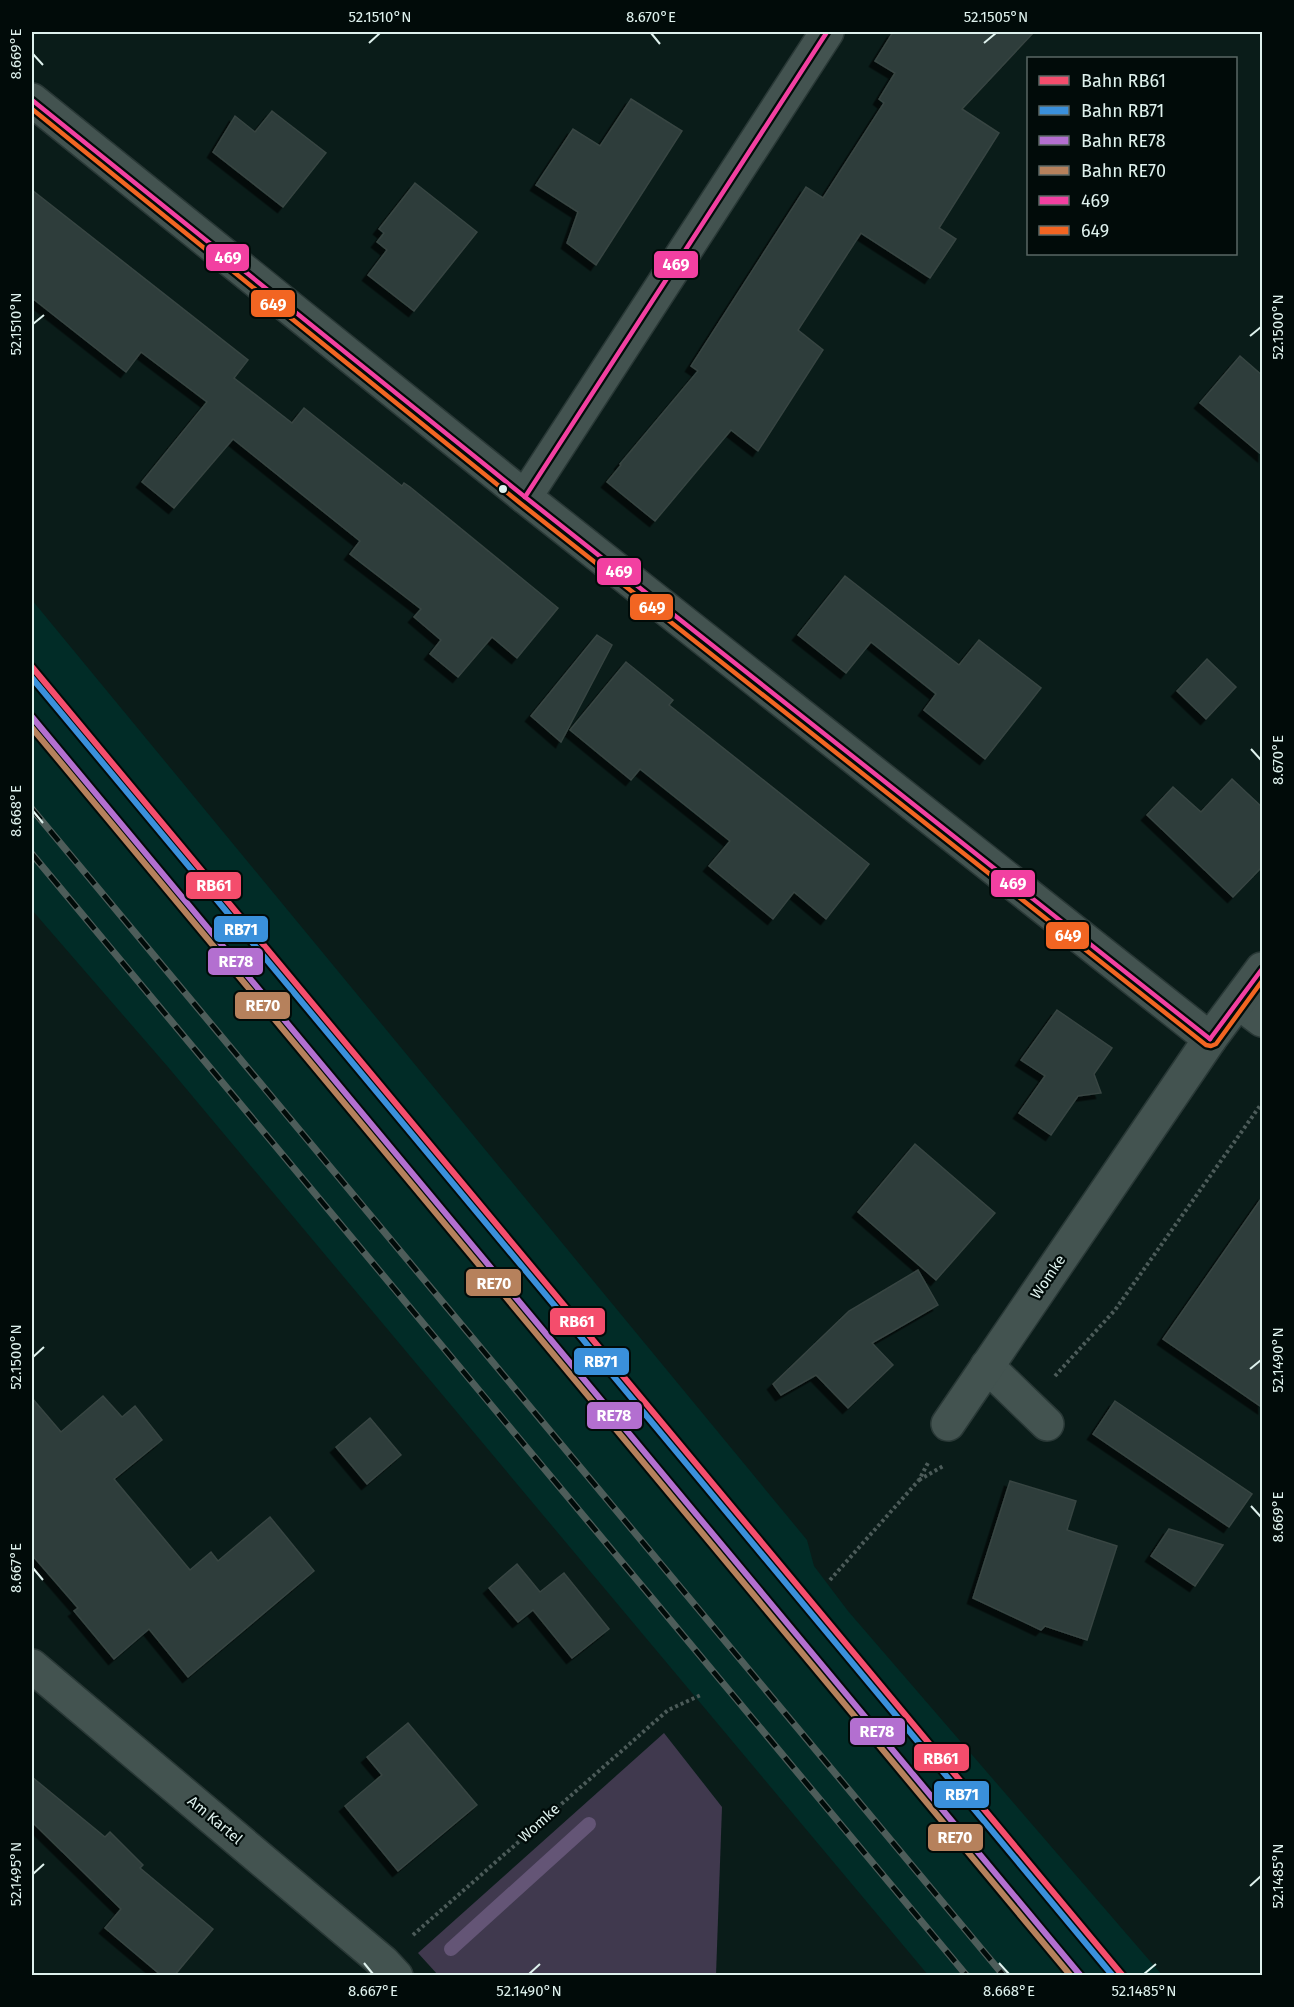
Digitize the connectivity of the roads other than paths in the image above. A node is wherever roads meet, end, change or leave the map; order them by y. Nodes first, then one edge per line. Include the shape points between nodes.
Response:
1 (827, 32) edge
2 (32, 100) edge
3 (525, 497) junction
4 (1263, 969) edge
5 (1250, 1011) edge
6 (1210, 1039) junction
7 (987, 1366) junction
8 (1038, 1414) road end
9 (948, 1424) road end
10 (32, 1666) edge
11 (390, 1969) edge

1 - 3 street
2 - 3 street
3 - 6 street
4 - 5 street, Womke
5 - 6 street, Womke
6 - 7 street, Womke
7 - 8 street
7 - 9 street, Womke
10 - 11 street, Am Kartel

